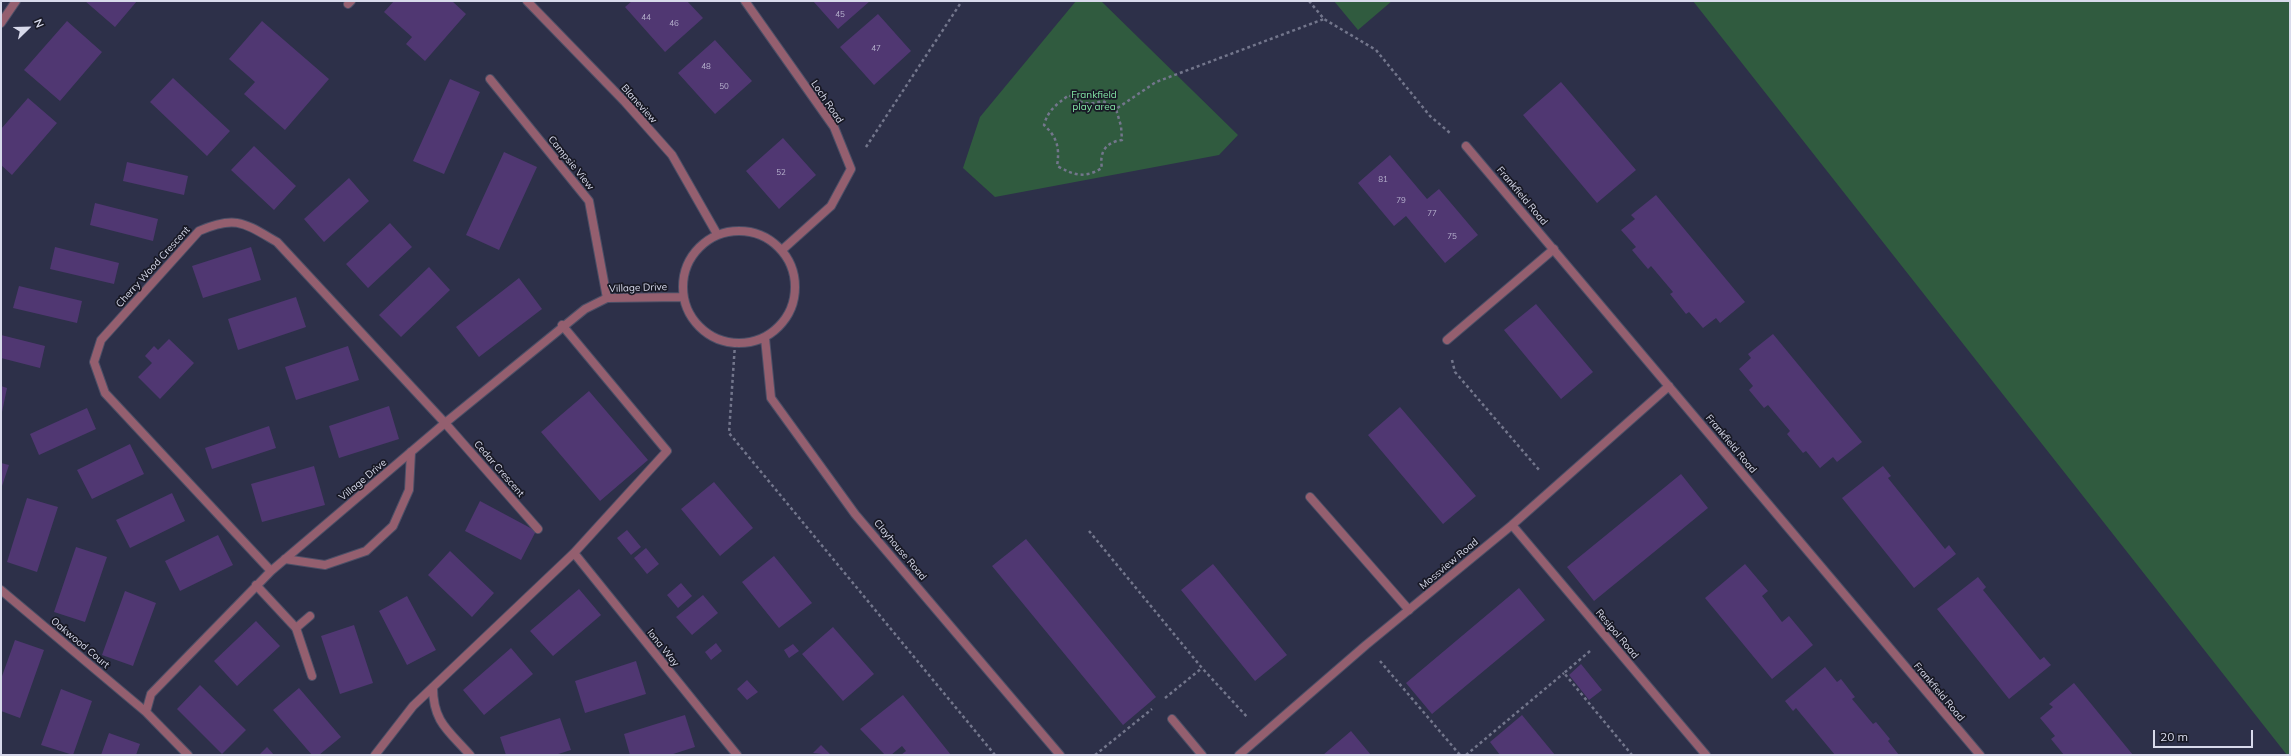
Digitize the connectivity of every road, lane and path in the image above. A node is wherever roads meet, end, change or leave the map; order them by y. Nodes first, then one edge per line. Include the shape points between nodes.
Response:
1 (16, 1) edge
2 (527, 1) edge
3 (745, 1) edge
4 (962, 1) edge
5 (1309, 1) edge
6 (1324, 19) junction
7 (1, 23) edge
8 (490, 79) dead end
9 (1116, 110) junction
10 (1466, 146) joint
11 (851, 170) junction
12 (717, 234) junction
13 (1554, 249) junction
14 (782, 250) junction
15 (682, 296) junction
16 (607, 298) junction
17 (562, 325) junction
18 (765, 338) junction
19 (1447, 340) joint
20 (735, 344) junction
21 (1669, 386) junction
22 (445, 423) junction
23 (411, 452) junction
24 (1554, 488) junction
25 (1310, 497) dead end
26 (1512, 525) junction
27 (538, 529) dead end
28 (1089, 531) dead end
29 (574, 553) junction
30 (285, 559) junction
31 (271, 571) junction
32 (256, 585) junction
33 (1, 590) edge
34 (1409, 610) junction
35 (310, 616) dead end
36 (296, 628) junction
37 (1607, 637) junction
38 (1366, 646) junction
39 (1202, 668) junction
40 (1564, 673) junction
41 (312, 676) dead end
42 (433, 688) junction
43 (1160, 702) dead end
44 (1154, 707) dead end
45 (146, 712) junction
46 (1172, 719) dead end
47 (1263, 734) junction
48 (188, 755) edge
49 (375, 755) edge
50 (470, 755) edge
51 (737, 755) edge
52 (995, 755) edge
53 (1060, 755) edge
54 (1095, 755) edge
55 (1202, 755) edge
56 (1239, 755) edge
57 (1460, 755) edge
58 (1466, 755) edge
59 (1632, 755) edge
60 (1706, 755) edge
61 (1980, 755) edge

1 - 7 street
2 - 12 street, Blaneview via 672,155
3 - 11 street, Loch Road via 834,127
4 - 11 path
5 - 6 path
6 - 9 path via 1156,82
6 - 10 path via 1376,50 1430,116
8 - 16 street, Campsie View via 589,201
9 - 9 path via 1122,140 1104,148 1102,168 1087,175 1073,175 1057,166 1058,146 1053,134 1044,125 1053,107 1069,95 1085,104 1103,101
10 - 13 street, Frankfield Road
11 - 14 street via 830,206
12 - 14 street via 731,230 765,236
12 - 15 street via 701,244 689,259
13 - 19 street
13 - 21 street, Frankfield Road
14 - 18 street via 794,273 795,295 786,320
15 - 16 street, Village Drive
15 - 20 street via 690,317 707,335
16 - 17 street, Village Drive
17 - 22 street, Village Drive
17 - 29 street via 667,450
18 - 20 street
18 - 53 street, Clayhouse Road via 771,398 855,514
19 - 24 path via 1455,372
20 - 52 path via 730,433
21 - 24 street, Mossview Road
21 - 61 street, Frankfield Road
22 - 23 street, Village Drive
22 - 27 street, Cedar Crescent
22 - 31 street, Cherry Wood Crescent via 278,242 243,222 218,222 198,231 101,340 94,362 105,393
23 - 30 street, Village Drive
23 - 30 street via 409,490 393,526 366,551 325,565
24 - 26 street, Mossview Road
25 - 34 street
26 - 34 street, Mossview Road
26 - 37 street, Resipol Road
28 - 39 path
29 - 42 street
29 - 51 street, Iona Way
30 - 31 street, Village Drive
31 - 32 street, Village Drive
32 - 36 street
32 - 45 street, Village Drive via 151,694
33 - 45 street, Oakwood Court
34 - 38 street, Mossview Road
35 - 36 street
36 - 41 street
37 - 40 path
37 - 60 street, Resipol Road
38 - 47 street, Mossview Road
38 - 57 path
39 - 43 path
39 - 47 path
40 - 58 path
40 - 59 path
42 - 49 street via 414,706
42 - 50 street via 433,703 437,717
44 - 54 path
45 - 48 street
46 - 55 street
47 - 56 street, Mossview Road

